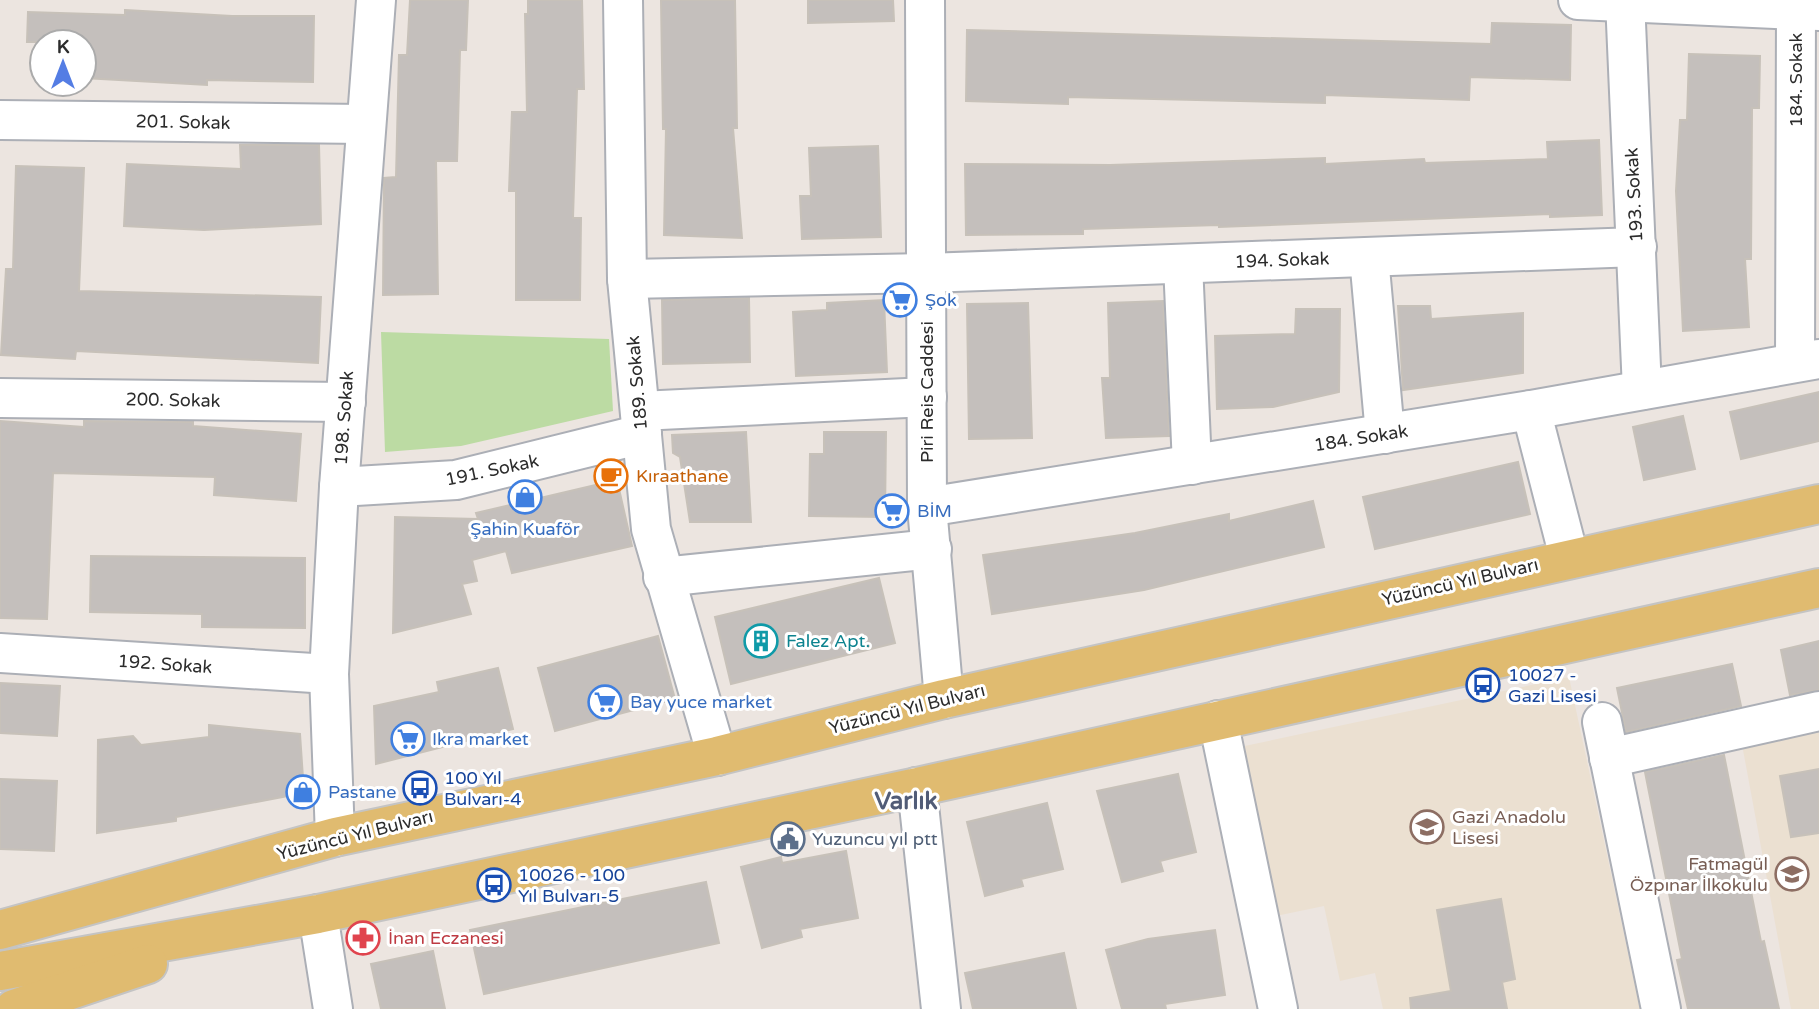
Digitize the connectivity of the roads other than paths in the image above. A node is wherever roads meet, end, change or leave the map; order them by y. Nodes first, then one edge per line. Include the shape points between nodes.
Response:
1 (376, 0) edge
2 (623, 0) edge
3 (925, 0) edge
4 (1578, 0) edge
5 (1625, 0) edge
6 (1807, 9) edge
7 (0, 120) edge
8 (365, 124) junction
9 (1637, 247) junction
10 (1369, 257) junction
11 (1183, 264) junction
12 (926, 273) junction
13 (627, 279) junction
14 (1807, 360) edge
15 (1642, 390) junction
16 (927, 397) junction
17 (0, 398) edge
18 (346, 402) junction
19 (1531, 410) junction
20 (641, 423) junction
21 (1385, 434) junction
22 (1192, 465) junction
23 (339, 487) junction
24 (1819, 504) edge
25 (927, 507) junction
26 (932, 549) junction
27 (1569, 557) junction
28 (663, 577) junction
29 (1819, 589) edge
30 (0, 653) edge
31 (329, 674) junction
32 (944, 699) junction
33 (1819, 711) edge
34 (1218, 720) junction
35 (717, 756) junction
36 (917, 787) junction
37 (335, 836) junction
38 (255, 861) junction
39 (0, 912) edge
40 (318, 914) junction
41 (273, 922) junction
42 (0, 930) edge
43 (0, 971) edge
44 (0, 996) edge
45 (15, 1009) edge
46 (333, 1009) edge
47 (942, 1009) edge
48 (1278, 1009) edge
49 (1661, 1009) edge

1 - 8 street, 198. Sokak
2 - 13 street, 189. Sokak
3 - 12 street, Piri Reis Caddesi
4 - 5 street
5 - 6 street
5 - 9 street, 193. Sokak
6 - 14 street, 184. Sokak
7 - 8 street, 201. Sokak
8 - 18 street, 198. Sokak
9 - 10 street, 194. Sokak
9 - 15 street, 193. Sokak
10 - 11 street, 194. Sokak
10 - 21 street
11 - 12 street, 194. Sokak
11 - 22 street
12 - 13 street, 194. Sokak
12 - 16 street, Piri Reis Caddesi
13 - 20 street, 189. Sokak
14 - 15 street, 184. Sokak
15 - 19 street, 184. Sokak
16 - 20 street, 191. Sokak
16 - 25 street, Piri Reis Caddesi
17 - 18 street, 200. Sokak
18 - 23 street, 198. Sokak
19 - 21 street, 184. Sokak
19 - 27 street
20 - 23 street, 191. Sokak via 456,480
20 - 28 street, 189. Sokak via 651,529
21 - 22 street, 184. Sokak
22 - 25 street, 184. Sokak
23 - 31 street, 198. Sokak
24 - 27 main road, Yüzüncü Yıl Bulvarı
25 - 26 street, Piri Reis Caddesi
26 - 28 street
26 - 32 street, Piri Reis Caddesi
27 - 32 main road, Yüzüncü Yıl Bulvarı
28 - 35 street, 189. Sokak
29 - 34 main road
30 - 31 street, 192. Sokak
31 - 37 street, 198. Sokak
32 - 35 main road, Yüzüncü Yıl Bulvarı
33 - 49 street via 1606,740
34 - 36 main road
34 - 48 street
35 - 37 main road, Yüzüncü Yıl Bulvarı
36 - 40 main road
36 - 47 street
37 - 38 main road, Yüzüncü Yıl Bulvarı
38 - 39 main road
38 - 42 main road, Yüzüncü Yıl Bulvarı
40 - 41 main road
40 - 46 street
41 - 43 main road
41 - 44 main road
41 - 45 main road

